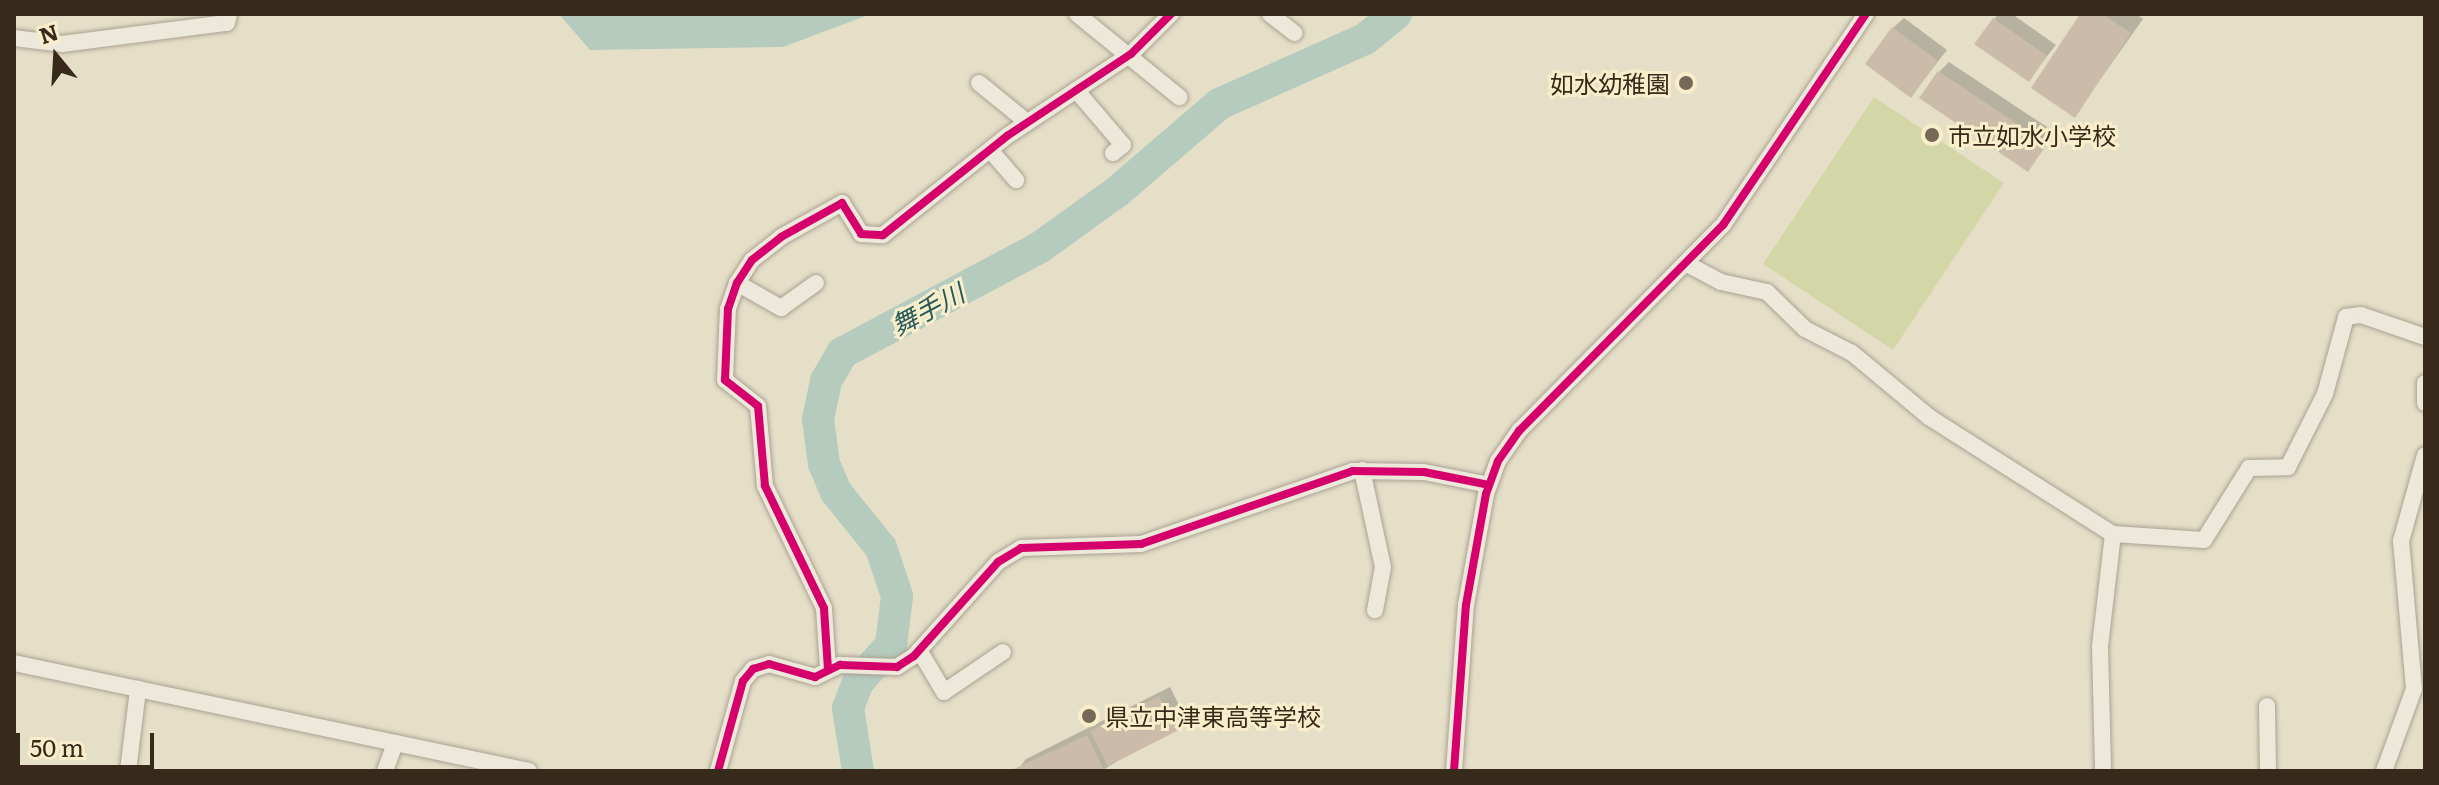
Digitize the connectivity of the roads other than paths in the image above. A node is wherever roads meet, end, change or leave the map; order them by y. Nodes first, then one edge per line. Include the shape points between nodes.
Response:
1 (229, 14) edge
2 (1077, 14) edge
3 (1171, 14) edge
4 (1270, 14) edge
5 (1866, 14) edge
6 (1294, 33) dead end
7 (14, 38) edge
8 (1128, 55) junction
9 (979, 83) dead end
10 (1076, 90) junction
11 (1179, 97) dead end
12 (1027, 122) junction
13 (990, 150) junction
14 (1113, 153) dead end
15 (1016, 180) dead end
16 (1689, 265) junction
17 (737, 283) junction
18 (816, 283) dead end
19 (2425, 337) edge
20 (2425, 383) edge
21 (2425, 403) edge
22 (2425, 455) edge
23 (1362, 470) junction
24 (1489, 485) junction
25 (2113, 534) junction
26 (1375, 610) dead end
27 (919, 650) junction
28 (1003, 652) dead end
29 (14, 663) edge
30 (828, 669) junction
31 (138, 689) junction
32 (2267, 706) dead end
33 (395, 743) junction
34 (128, 771) edge
35 (385, 771) edge
36 (529, 771) edge
37 (718, 771) edge
38 (1454, 771) edge
39 (2103, 771) edge
40 (2268, 771) edge
41 (2384, 771) edge

1 - 7 street via 227,23 62,44
2 - 8 street
3 - 8 street
4 - 6 street
5 - 16 street via 1739,206
8 - 10 street
8 - 11 street
9 - 12 street
10 - 12 street
10 - 14 street via 1123,145
12 - 13 street
13 - 15 street
13 - 17 street via 883,235 861,234 842,203 781,237 752,260
16 - 24 street via 1520,430
16 - 25 street via 1721,282 1767,292 1805,329 1852,353 1929,417
17 - 18 street via 781,308
17 - 30 street via 728,309 725,380 758,406 765,486 824,608
19 - 25 street via 2361,315 2346,317 2322,401 2288,467 2249,468 2204,540
20 - 21 street
22 - 41 street via 2401,541 2414,689
23 - 24 street via 1424,472
23 - 26 street via 1383,567
23 - 27 street via 1141,544 1021,548 998,562
24 - 38 street via 1466,605
25 - 39 street via 2100,646
27 - 28 street via 944,692
27 - 30 street via 897,667
29 - 31 street
30 - 37 street via 808,677 769,664 748,673
31 - 33 street
31 - 34 street
32 - 40 street
33 - 35 street
33 - 36 street

